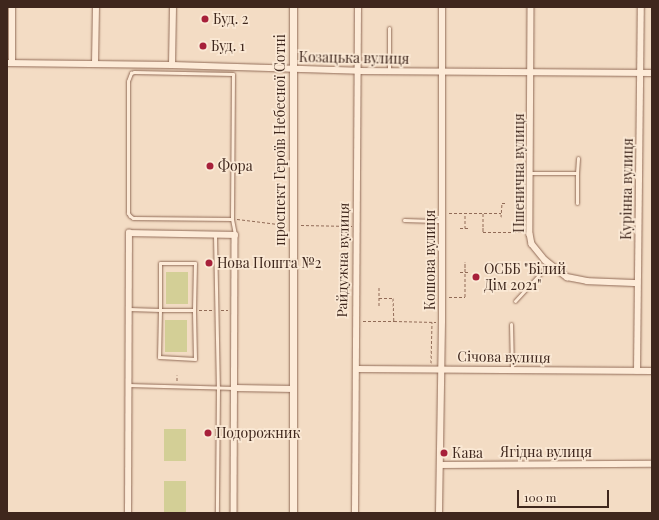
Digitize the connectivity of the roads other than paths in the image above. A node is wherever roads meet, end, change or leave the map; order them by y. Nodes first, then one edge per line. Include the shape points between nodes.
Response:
1 (12, 7) edge
2 (96, 7) edge
3 (173, 7) edge
4 (293, 7) edge
5 (358, 7) edge
6 (442, 7) edge
7 (531, 7) edge
8 (641, 7) edge
9 (389, 28) dead end
10 (10, 63) edge
11 (95, 64) junction
12 (172, 65) junction
13 (232, 67) junction
14 (292, 70) junction
15 (358, 71) junction
16 (389, 71) junction
17 (443, 71) junction
18 (531, 71) junction
19 (640, 72) junction
20 (652, 72) edge
21 (233, 74) junction
22 (578, 158) dead end
23 (531, 173) junction
24 (577, 173) junction
25 (577, 203) dead end
26 (232, 219) junction
27 (404, 220) dead end
28 (442, 221) junction
29 (215, 235) junction
30 (235, 235) junction
31 (550, 264) junction
32 (637, 283) junction
33 (516, 301) dead end
34 (129, 309) junction
35 (160, 310) junction
36 (194, 310) junction
37 (511, 324) dead end
38 (356, 369) junction
39 (441, 369) junction
40 (512, 369) junction
41 (637, 371) junction
42 (652, 371) edge
43 (128, 385) junction
44 (218, 387) junction
45 (235, 388) junction
46 (294, 389) junction
47 (652, 464) edge
48 (440, 465) junction
49 (128, 513) edge
50 (217, 513) edge
51 (234, 513) edge
52 (293, 513) edge
53 (355, 513) edge
54 (440, 513) edge

1 - 10 street
2 - 11 street
3 - 12 street
4 - 14 street, проспект Героїв Небесної Сотні
5 - 15 street, Райдужна вулиця
6 - 17 street, Кошова вулиця
7 - 18 street, Пшенична вулиця
8 - 19 street, Курінна вулиця
9 - 16 lane
10 - 11 street, Козацька вулиця
11 - 12 street, Козацька вулиця
12 - 13 street, Козацька вулиця
13 - 14 street, Козацька вулиця
13 - 21 street
14 - 15 street, Козацька вулиця
14 - 46 street, проспект Героїв Небесної Сотні
15 - 16 street, Козацька вулиця
15 - 38 street, Райдужна вулиця
16 - 17 street, Козацька вулиця
17 - 18 street, Козацька вулиця
17 - 28 street, Кошова вулиця
18 - 19 street, Козацька вулиця
18 - 23 street, Пшенична вулиця
19 - 20 street, Козацька вулиця
19 - 32 street, Курінна вулиця
21 - 26 lane
21 - 26 lane via 134,72 128,81 130,216
22 - 24 lane
23 - 24 lane
23 - 31 street, Пшенична вулиця via 532,244
24 - 25 lane
26 - 30 lane
27 - 28 lane
28 - 39 street, Кошова вулиця
29 - 30 street
29 - 34 street via 129,233
29 - 44 lane
30 - 45 street
31 - 32 street, Пшенична вулиця via 559,272 577,280
31 - 33 lane
32 - 41 street, Курінна вулиця
34 - 35 lane
34 - 43 street
35 - 36 lane
35 - 36 lane via 160,262 194,263
35 - 36 lane via 159,357 195,359
37 - 40 lane
38 - 39 street, Січова вулиця
38 - 53 street, Райдужна вулиця
39 - 40 street, Січова вулиця
39 - 48 street, Кошова вулиця
40 - 41 street, Січова вулиця
41 - 42 street, Січова вулиця
43 - 44 lane
43 - 49 street
44 - 45 lane
44 - 50 lane
45 - 46 street
45 - 51 street
46 - 52 street, проспект Героїв Небесної Сотні
47 - 48 street, Ягідна вулиця
48 - 54 street, Кошова вулиця

